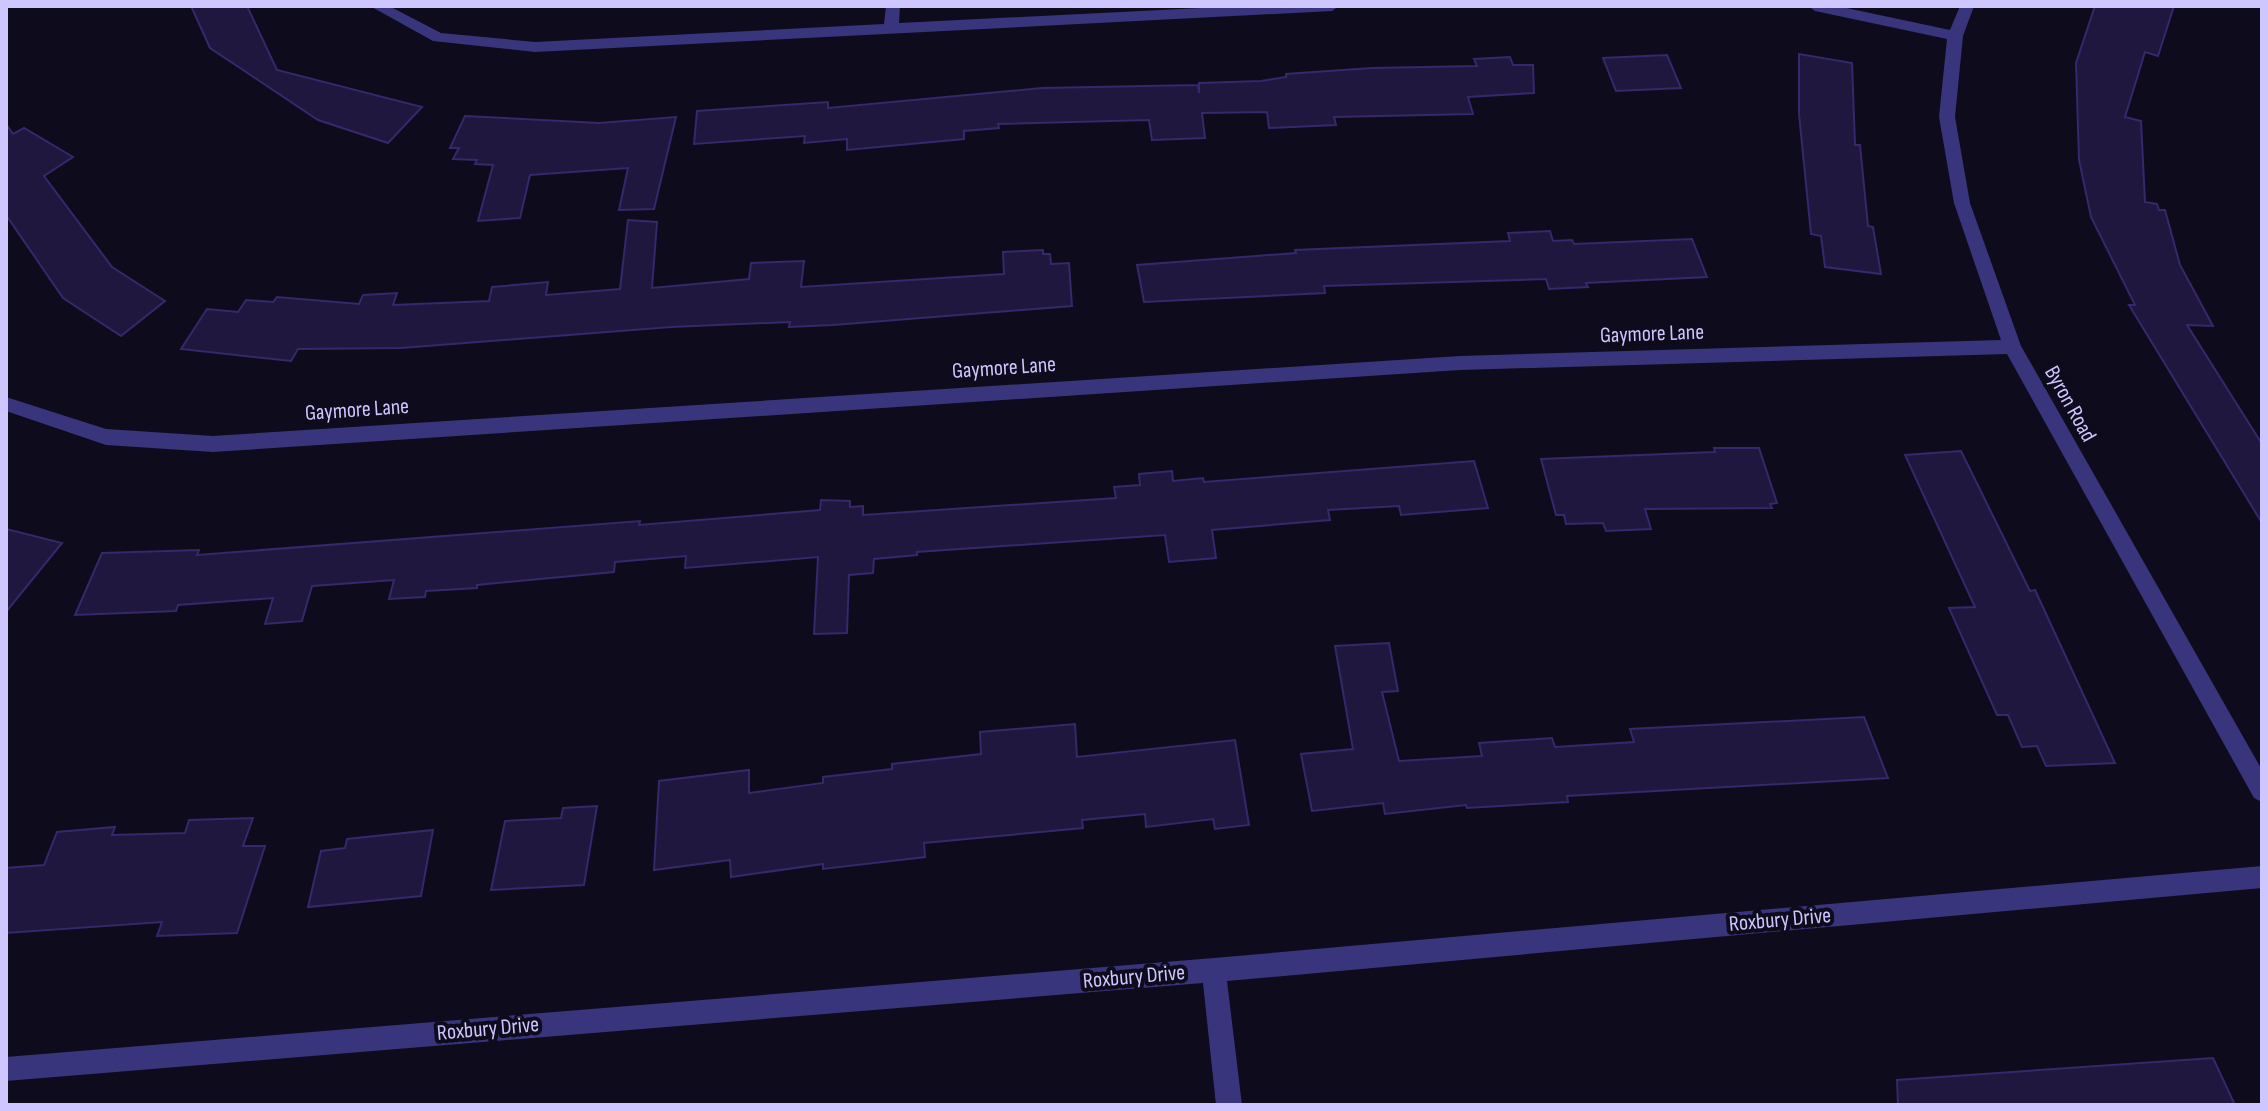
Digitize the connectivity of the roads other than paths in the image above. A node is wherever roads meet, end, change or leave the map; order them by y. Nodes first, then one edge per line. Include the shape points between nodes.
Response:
1 (377, 6) edge
2 (893, 6) edge
3 (1332, 6) edge
4 (1815, 6) edge
5 (1967, 6) edge
6 (891, 28) junction
7 (1955, 36) junction
8 (2012, 347) junction
9 (6, 404) edge
10 (2262, 791) edge
11 (2262, 877) edge
12 (1214, 970) junction
13 (6, 1069) edge
14 (1229, 1105) edge

1 - 6 street via 438,38 535,47
2 - 6 street
3 - 6 street
4 - 7 street
5 - 7 street, Byron Road
7 - 8 street, Byron Road via 1947,117 1962,203
8 - 9 street, Gaymore Lane via 1460,363 213,444 106,437
8 - 10 street, Byron Road
11 - 12 street, Roxbury Drive
12 - 13 street, Roxbury Drive
12 - 14 street

